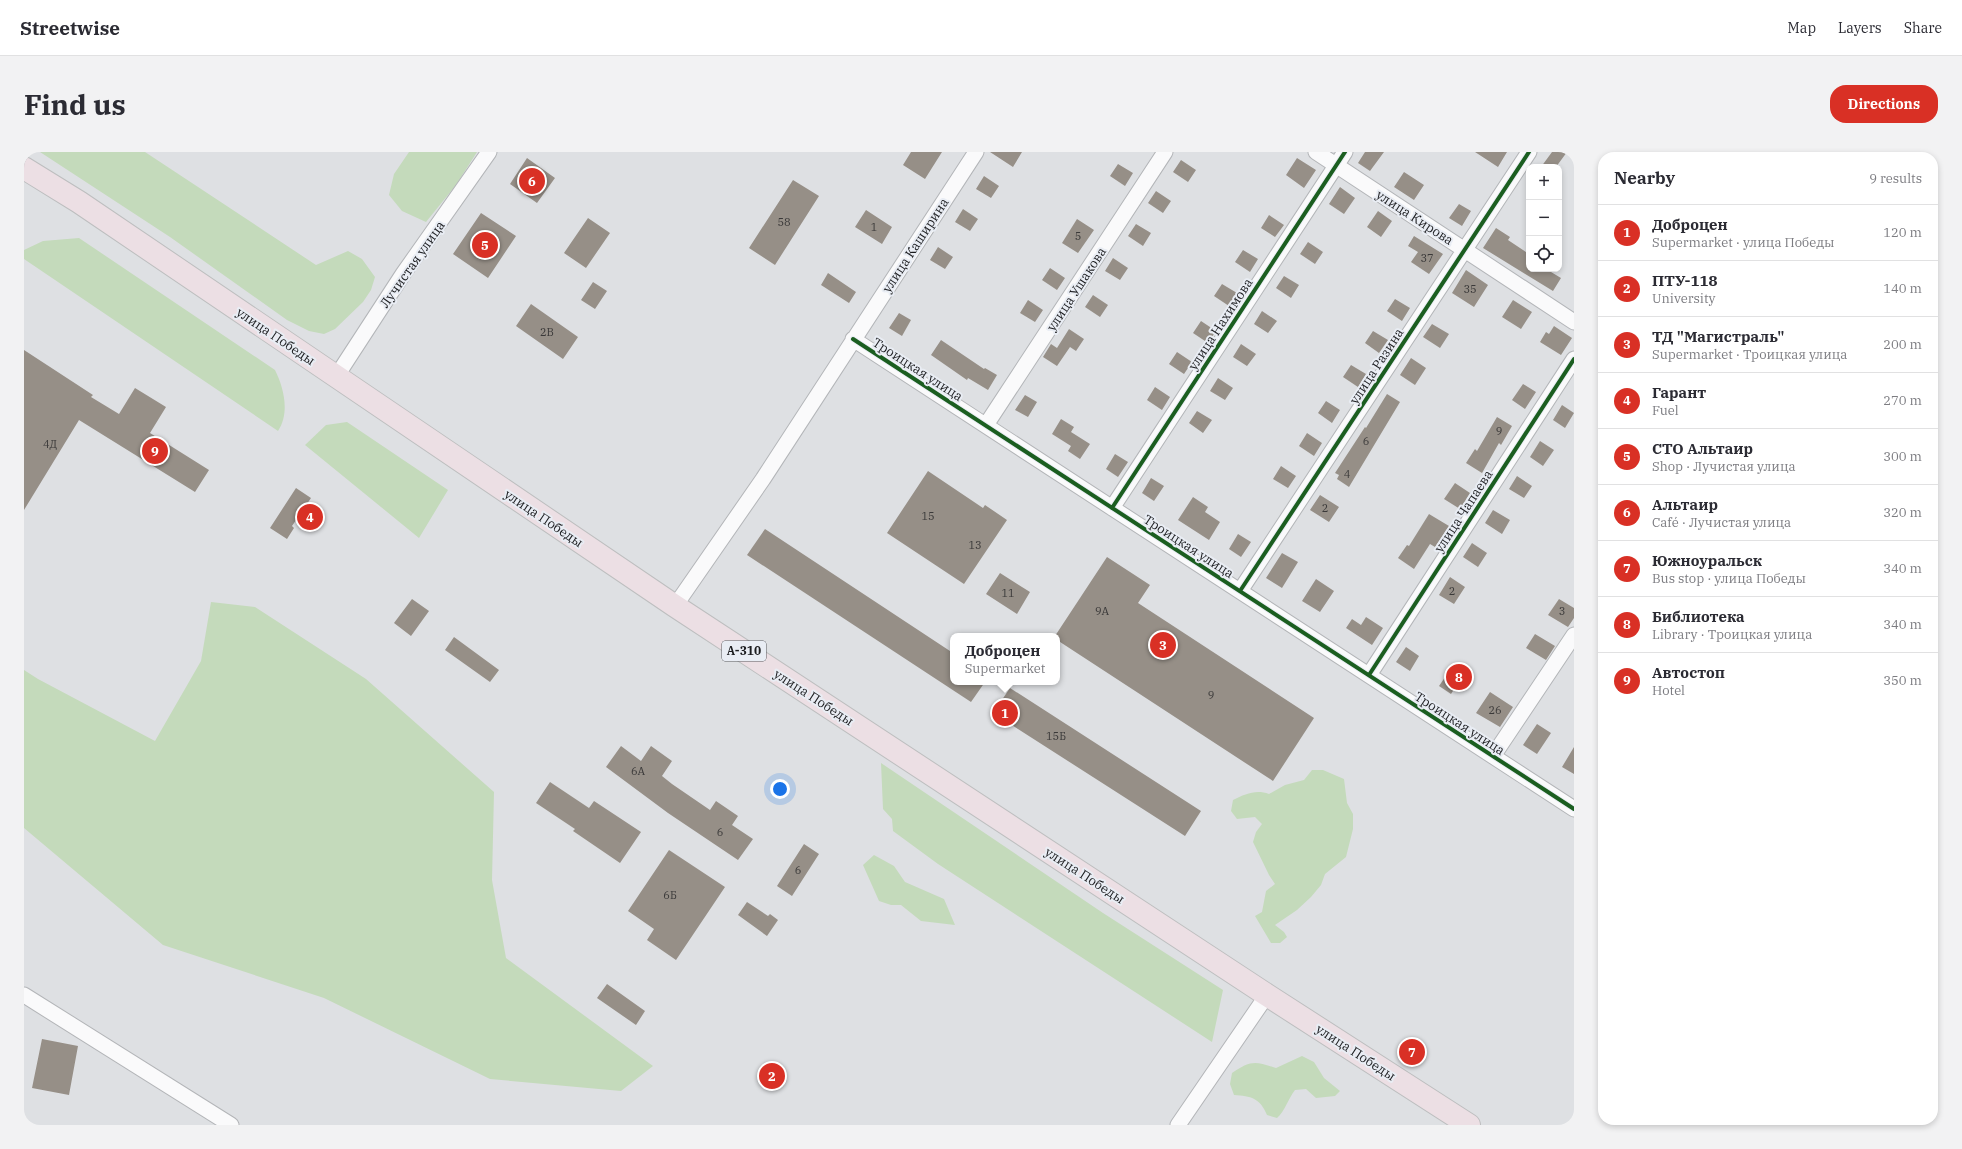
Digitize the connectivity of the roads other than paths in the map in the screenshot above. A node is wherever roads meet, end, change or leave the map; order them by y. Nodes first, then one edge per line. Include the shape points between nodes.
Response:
1 (489, 152) edge
2 (976, 152) edge
3 (1165, 152) edge
4 (1316, 152) edge
5 (1345, 152) edge
6 (1529, 152) edge
7 (1336, 165) junction
8 (24, 168) edge
9 (1465, 250) junction
10 (1574, 322) edge
11 (853, 339) junction
12 (1574, 358) edge
13 (336, 377) junction
14 (986, 425) junction
15 (1112, 508) junction
16 (1240, 592) junction
17 (675, 606) junction
18 (1574, 635) edge
19 (1369, 675) junction
20 (1493, 756) junction
21 (1574, 809) edge
22 (24, 995) edge
23 (1267, 995) junction
24 (231, 1125) edge
25 (1178, 1125) edge
26 (1469, 1125) edge

1 - 13 street, Лучистая улица via 403,274
2 - 11 street, улица Каширина
3 - 14 street, улица Ушакова
4 - 7 street, улица Кирова
5 - 7 street, улица Нахимова
6 - 9 street, улица Разина
7 - 9 street, улица Кирова
7 - 15 street, улица Нахимова
8 - 13 highway, улица Победы / А-310 via 79,202
9 - 10 street, улица Кирова
9 - 16 street, улица Разина
11 - 14 street, Троицкая улица
11 - 17 street, улица Каширина via 763,479
12 - 19 street, улица Чапаева
13 - 17 highway, улица Победы / А-310
14 - 15 street, Троицкая улица
15 - 16 street, Троицкая улица
16 - 19 street, Троицкая улица
17 - 23 highway, улица Победы / А-310
18 - 20 street
19 - 20 street, Троицкая улица
20 - 21 street, Троицкая улица
22 - 24 street
23 - 25 street
23 - 26 highway, улица Победы / А-310

